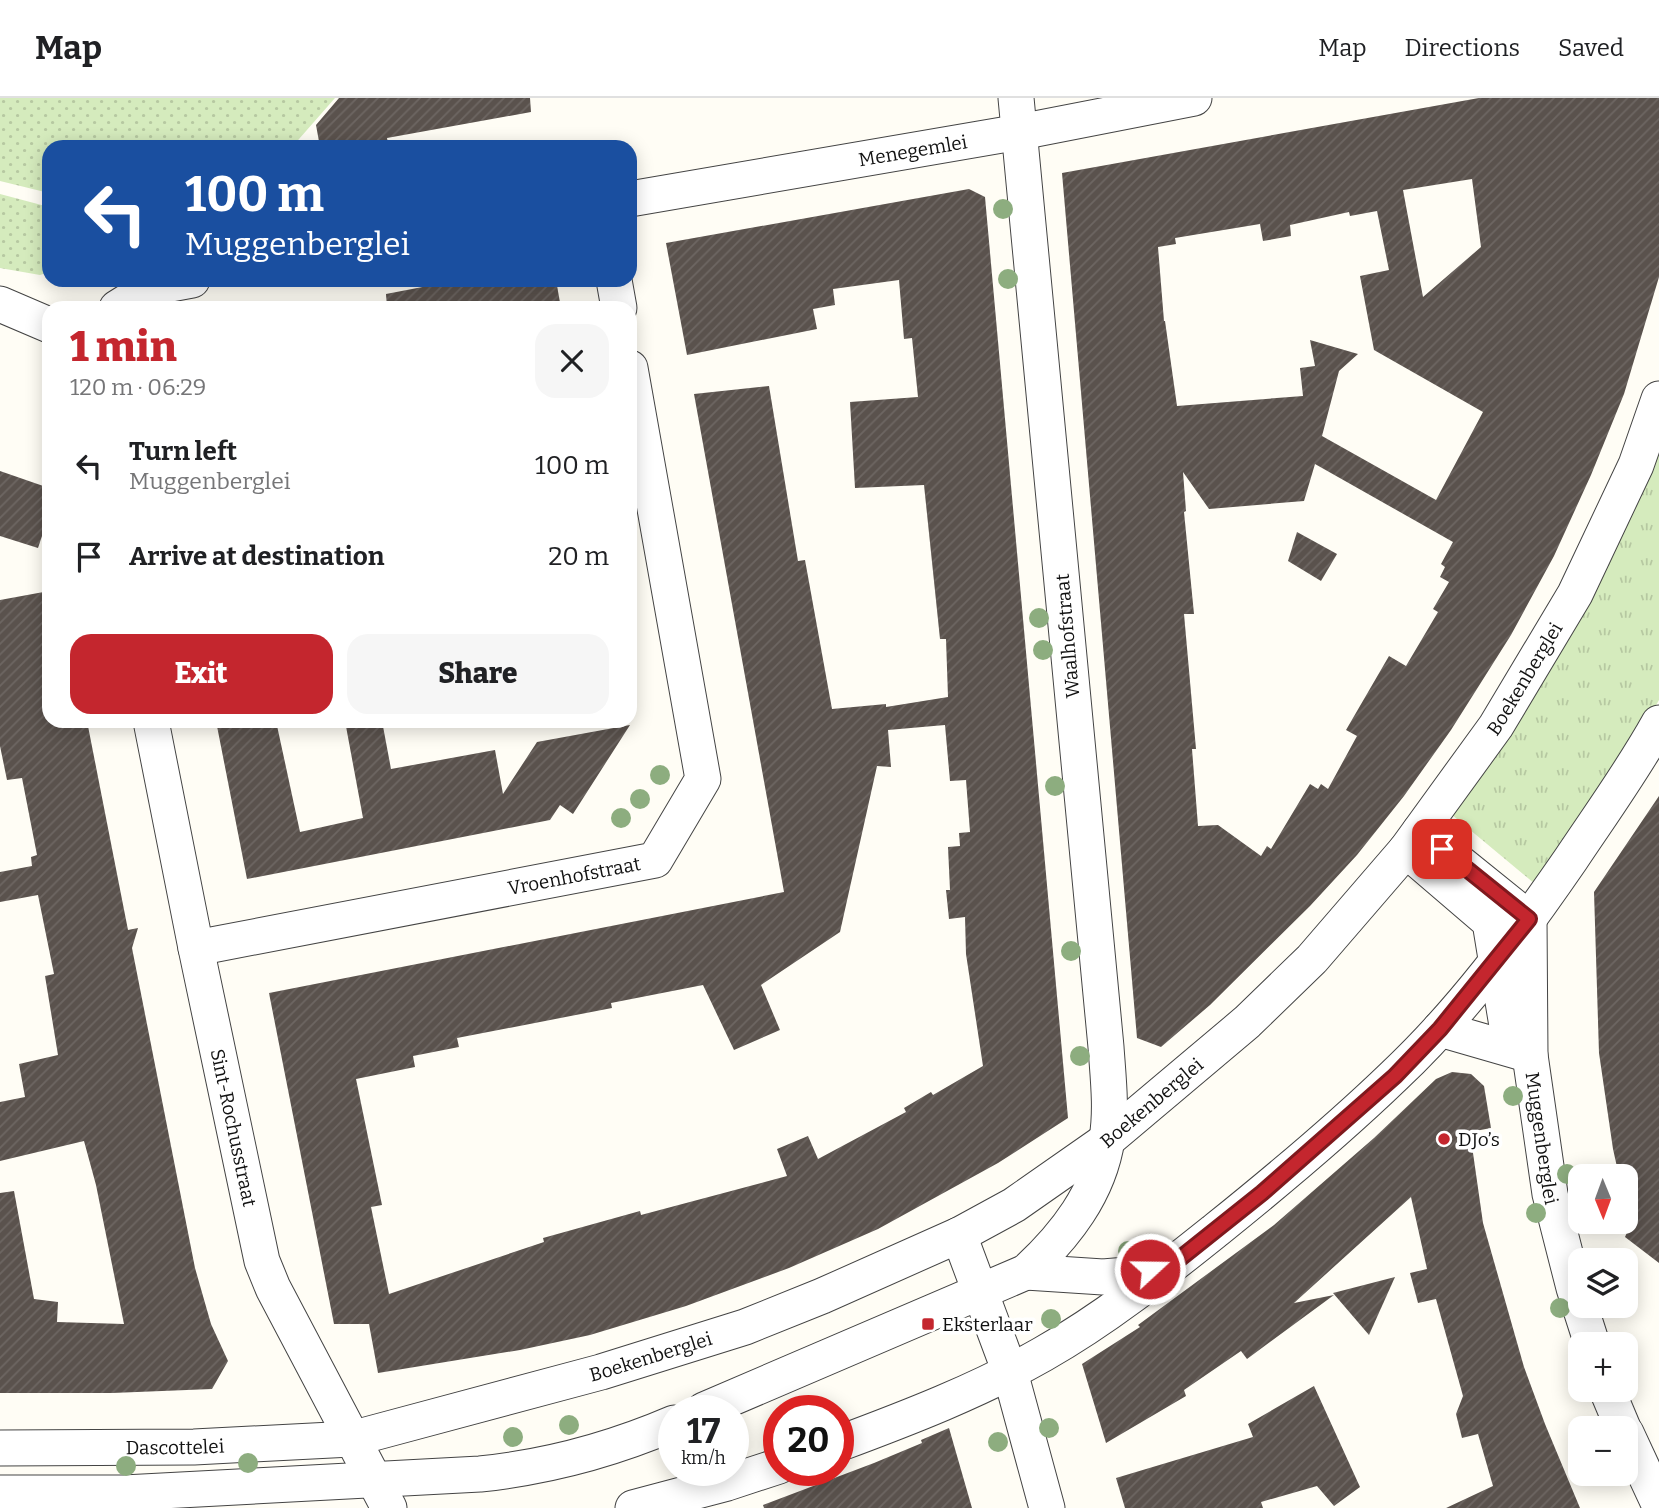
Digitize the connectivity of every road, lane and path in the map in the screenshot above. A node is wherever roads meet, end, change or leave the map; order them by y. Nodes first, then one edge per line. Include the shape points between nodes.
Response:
1 (1194, 98) edge
2 (1018, 115) edge
3 (637, 197) edge
4 (154, 287) edge
5 (128, 301) edge
6 (0, 304) edge
7 (42, 322) edge
8 (1659, 399) edge
9 (637, 407) edge
10 (1659, 723) edge
11 (152, 728) edge
12 (1413, 841) junction
13 (1529, 919) junction
14 (196, 948) junction
15 (1497, 961) junction
16 (1440, 1029) junction
17 (1527, 1054) junction
18 (1107, 1140) junction
19 (959, 1235) junction
20 (1173, 1264) junction
21 (1026, 1272) junction
22 (981, 1291) junction
23 (1588, 1332) edge
24 (1010, 1372) junction
25 (739, 1395) edge
26 (658, 1429) edge
27 (854, 1438) edge
28 (351, 1439) junction
29 (0, 1448) edge
30 (1638, 1459) edge
31 (763, 1471) edge
32 (0, 1493) edge
33 (381, 1494) edge
34 (1659, 1504) edge
35 (633, 1508) edge
36 (1047, 1508) edge

1 - 2 street, Menegemlei
2 - 3 street, Menegemlei
2 - 18 street, Waalhofstraat via 1106,1047
4 - 5 street
6 - 7 street
8 - 12 street, Boekenberglei via 1636,466 1575,594 1496,726
9 - 14 street, Vroenhofstraat via 703,779 655,860
10 - 13 street
11 - 14 street, Sint-Rochusstraat
12 - 13 street
12 - 15 street, Muggenberglei via 1490,922
12 - 18 street, Boekenberglei via 1312,959 1247,1023
13 - 15 street
13 - 17 street, Muggenberglei
14 - 28 street, Sint-Rochusstraat via 262,1261
15 - 16 street
15 - 17 street, Muggenberglei via 1508,1032
16 - 17 street, Muggenberglei
16 - 20 street via 1334,1131
17 - 23 street, Muggenberglei via 1550,1194
18 - 19 street, Boekenberglei via 1014,1205
18 - 21 street, Waalhofstraat via 1096,1178 1076,1217 1054,1247
19 - 22 street
19 - 28 street, Boekenberglei via 745,1327 601,1372
20 - 21 street via 1103,1277
20 - 24 street via 1087,1328
21 - 22 street
22 - 24 street
22 - 25 street
24 - 27 street
24 - 36 street
26 - 33 street via 553,1463
28 - 29 street, Dascottelei via 194,1447
28 - 33 street, Sint-Rochusstraat
30 - 34 street
31 - 35 street
32 - 33 street

